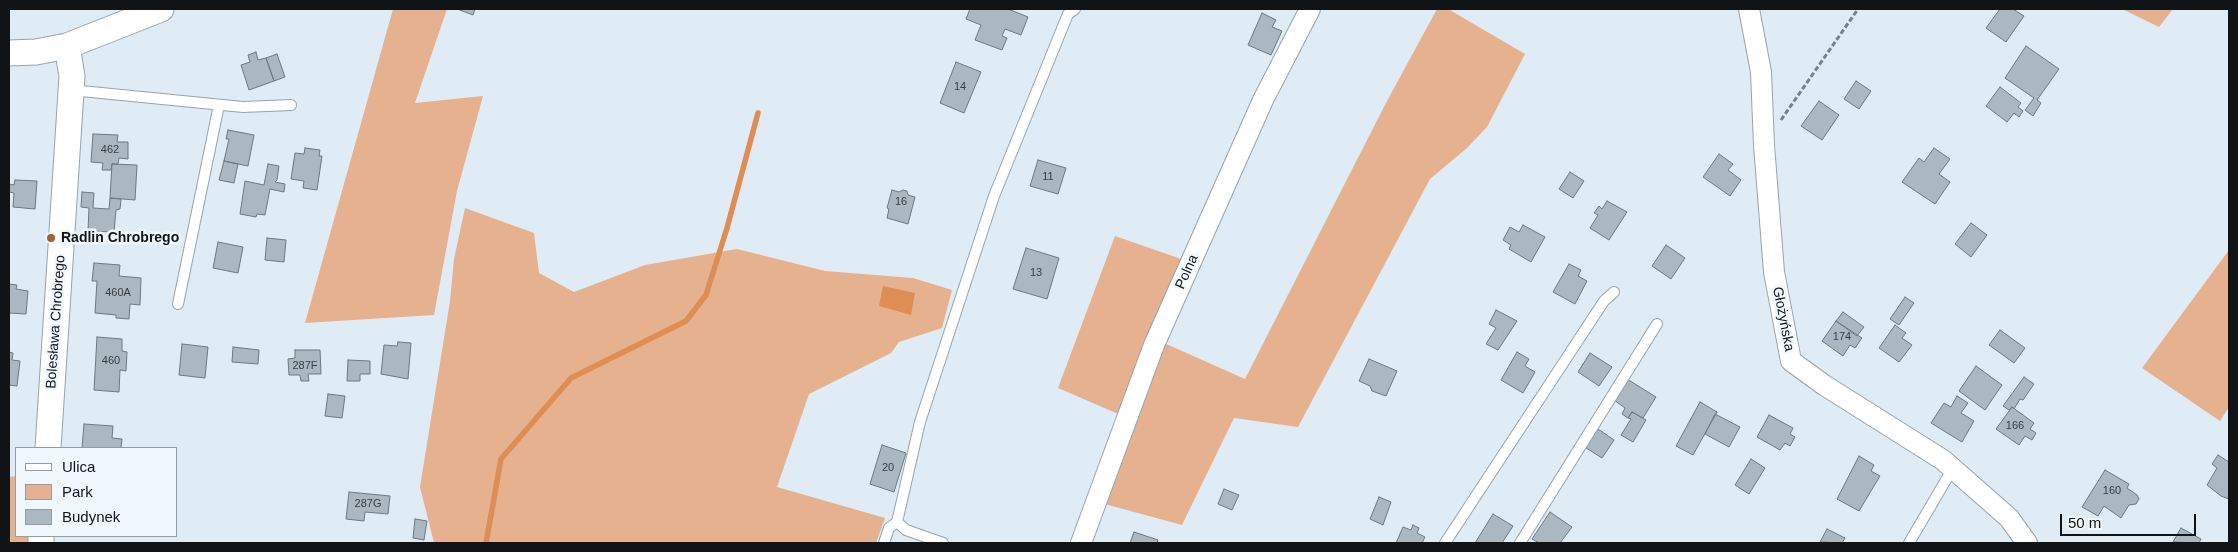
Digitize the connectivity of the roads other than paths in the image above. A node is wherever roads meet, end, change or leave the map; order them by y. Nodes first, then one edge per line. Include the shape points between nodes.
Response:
1 (161, 9) edge
2 (1075, 9) edge
3 (1310, 9) edge
4 (1749, 9) edge
5 (67, 46) junction
6 (9, 53) edge
7 (71, 90) junction
8 (219, 105) junction
9 (291, 105) dead end
10 (1614, 292) dead end
11 (178, 304) dead end
12 (1657, 324) dead end
13 (48, 447) edge
14 (1953, 468) junction
15 (897, 522) junction
16 (884, 543) edge
17 (943, 543) edge
18 (1082, 543) edge
19 (1446, 543) edge
20 (1520, 543) edge
21 (1909, 543) edge
22 (2027, 543) edge

1 - 5 street
2 - 15 lane via 1068,14 994,196 920,422
3 - 18 street, Polna via 1263,100 1154,345
4 - 14 street, Głożyńska via 1761,72 1774,272 1791,361
5 - 6 street
5 - 7 street, Bolesława Chrobrego
7 - 8 lane
7 - 13 street, Bolesława Chrobrego
8 - 9 lane
8 - 11 lane
10 - 19 lane via 1604,301
12 - 20 lane
14 - 21 lane
14 - 22 street, Głożyńska via 2010,518
15 - 16 lane via 889,528
15 - 17 lane via 906,530

